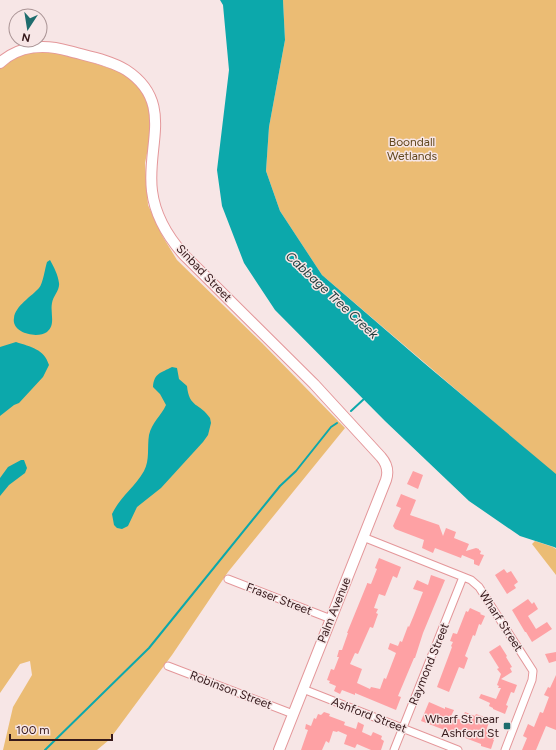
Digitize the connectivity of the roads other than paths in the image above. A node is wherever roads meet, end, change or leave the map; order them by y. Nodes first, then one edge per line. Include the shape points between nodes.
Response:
1 (0, 62) edge
2 (387, 470) joint
3 (363, 537) junction
4 (463, 577) junction
5 (228, 579) dead end
6 (331, 619) junction
7 (168, 666) dead end
8 (303, 689) junction
9 (293, 714) junction
10 (403, 728) junction
11 (279, 750) edge
12 (394, 750) edge
13 (458, 750) edge
14 (505, 750) edge

1 - 2 street, Sinbad Street via 20,50 46,46 118,66 137,79 147,91 156,114 150,172 152,192 159,217 172,240 314,384 382,458
2 - 3 street, Palm Avenue via 386,480
3 - 4 street, Wharf Street
3 - 6 street, Palm Avenue
4 - 10 street, Raymond Street
4 - 14 street, Wharf Street via 479,587 533,672
5 - 6 street, Fraser Street
6 - 8 street, Palm Avenue
7 - 9 street, Robinson Street
8 - 9 street, Palm Avenue
8 - 10 street, Ashford Street
9 - 11 street, Palm Avenue
10 - 12 street, Raymond Street
10 - 13 street, Ashford Street

